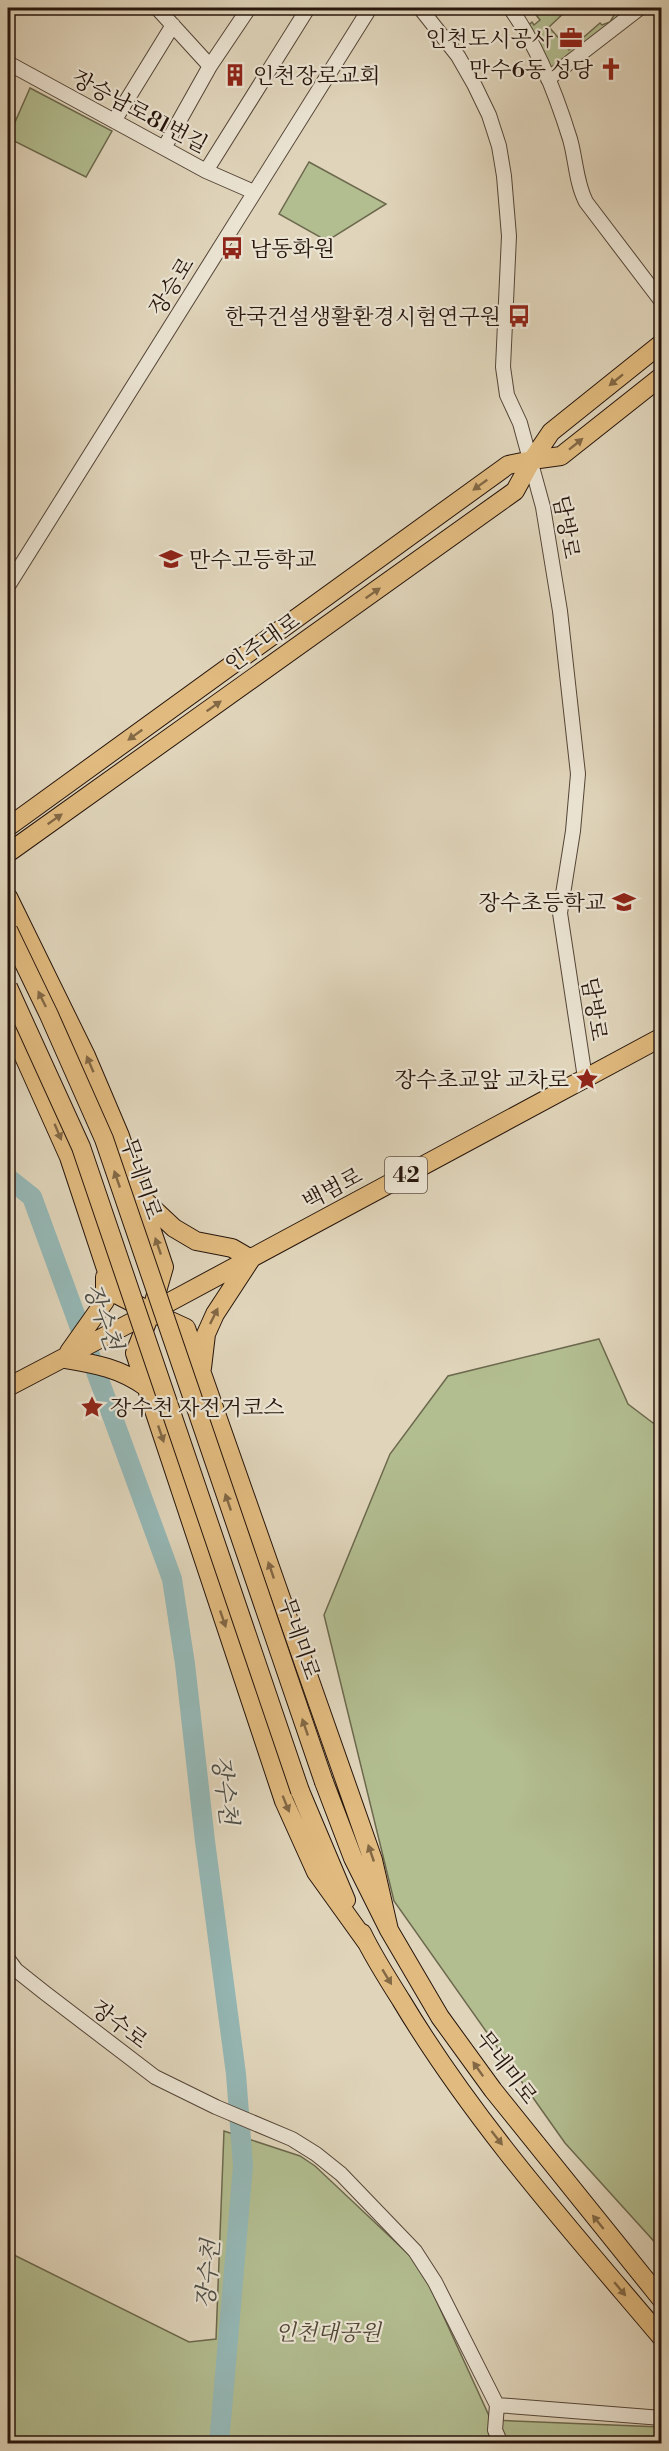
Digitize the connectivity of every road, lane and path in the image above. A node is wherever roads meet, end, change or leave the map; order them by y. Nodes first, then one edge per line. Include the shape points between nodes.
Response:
1 (157, 8) edge
2 (249, 8) edge
3 (308, 8) edge
4 (370, 8) edge
5 (420, 8) edge
6 (510, 8) edge
7 (640, 8) edge
8 (173, 25) junction
9 (8, 63) edge
10 (210, 66) junction
11 (548, 79) junction
12 (114, 121) junction
13 (164, 148) junction
14 (206, 171) junction
15 (255, 192) junction
16 (662, 302) edge
17 (662, 344) edge
18 (662, 376) edge
19 (532, 460) junction
20 (8, 586) edge
21 (8, 827) edge
22 (8, 853) edge
23 (8, 897) edge
24 (8, 930) edge
25 (8, 987) edge
26 (8, 1021) edge
27 (662, 1037) edge
28 (585, 1078) junction
29 (140, 1196) junction
30 (251, 1259) junction
31 (105, 1264) junction
32 (151, 1312) junction
33 (59, 1361) junction
34 (201, 1373) junction
35 (146, 1387) junction
36 (8, 1389) edge
37 (389, 1930) junction
38 (367, 1943) junction
39 (8, 1959) edge
40 (662, 2300) edge
41 (662, 2337) edge
42 (496, 2405) junction
43 (662, 2418) edge
44 (501, 2444) edge

1 - 8 street
2 - 10 street
3 - 14 street
4 - 15 street, 장승로
5 - 19 street, 담방로 via 458,56 489,115 499,146 509,236 503,368 507,395
6 - 11 street
7 - 11 street
8 - 10 street
8 - 12 street
9 - 12 street, 장승남로81번길
10 - 13 street
11 - 16 street via 570,141 580,191
12 - 13 street, 장승남로81번길
13 - 14 street, 장승남로81번길
14 - 15 street, 장승남로81번길
15 - 20 street, 장승로
17 -> 19 main road, 인주대로 via 551,432
19 -> 18 main road, 인주대로 via 561,456
19 -> 21 main road, 인주대로 via 508,465
22 -> 19 main road, 인주대로 via 515,491
19 - 28 street, 담방로 via 560,611 578,774 560,913
29 -> 23 main road via 86,1056
37 -> 24 main road, 무네미로, bridge via 352,1858 324,1782 104,1139
25 - 38 main road, 무네미로, bridge via 81,1147 300,1791 331,1870
26 -> 31 main road via 69,1157
27 - 28 main road, 백범로 / 42
28 - 30 main road, 백범로 / 42
29 - 30 main road via 174,1228 196,1241 232,1248
32 -> 29 main road via 164,1267
30 - 32 main road, 백범로 / 42
34 -> 30 main road via 206,1334 214,1314
31 - 32 main road via 114,1293
31 - 33 main road via 105,1301
32 - 33 main road, 42
32 - 34 main road via 186,1328
32 - 35 main road via 135,1353
33 - 35 main road via 109,1367
33 - 36 main road, 42
37 -> 34 main road via 373,1860
35 -> 38 main road via 284,1801 316,1872
40 -> 37 main road, 무네미로 via 493,2090 440,2017
38 -> 41 main road, 무네미로 via 420,2031 472,2106
39 - 42 street, 장수로 via 16,1970 155,2077 292,2139 341,2174 415,2251 435,2282
42 - 43 street
42 - 44 street via 495,2430

